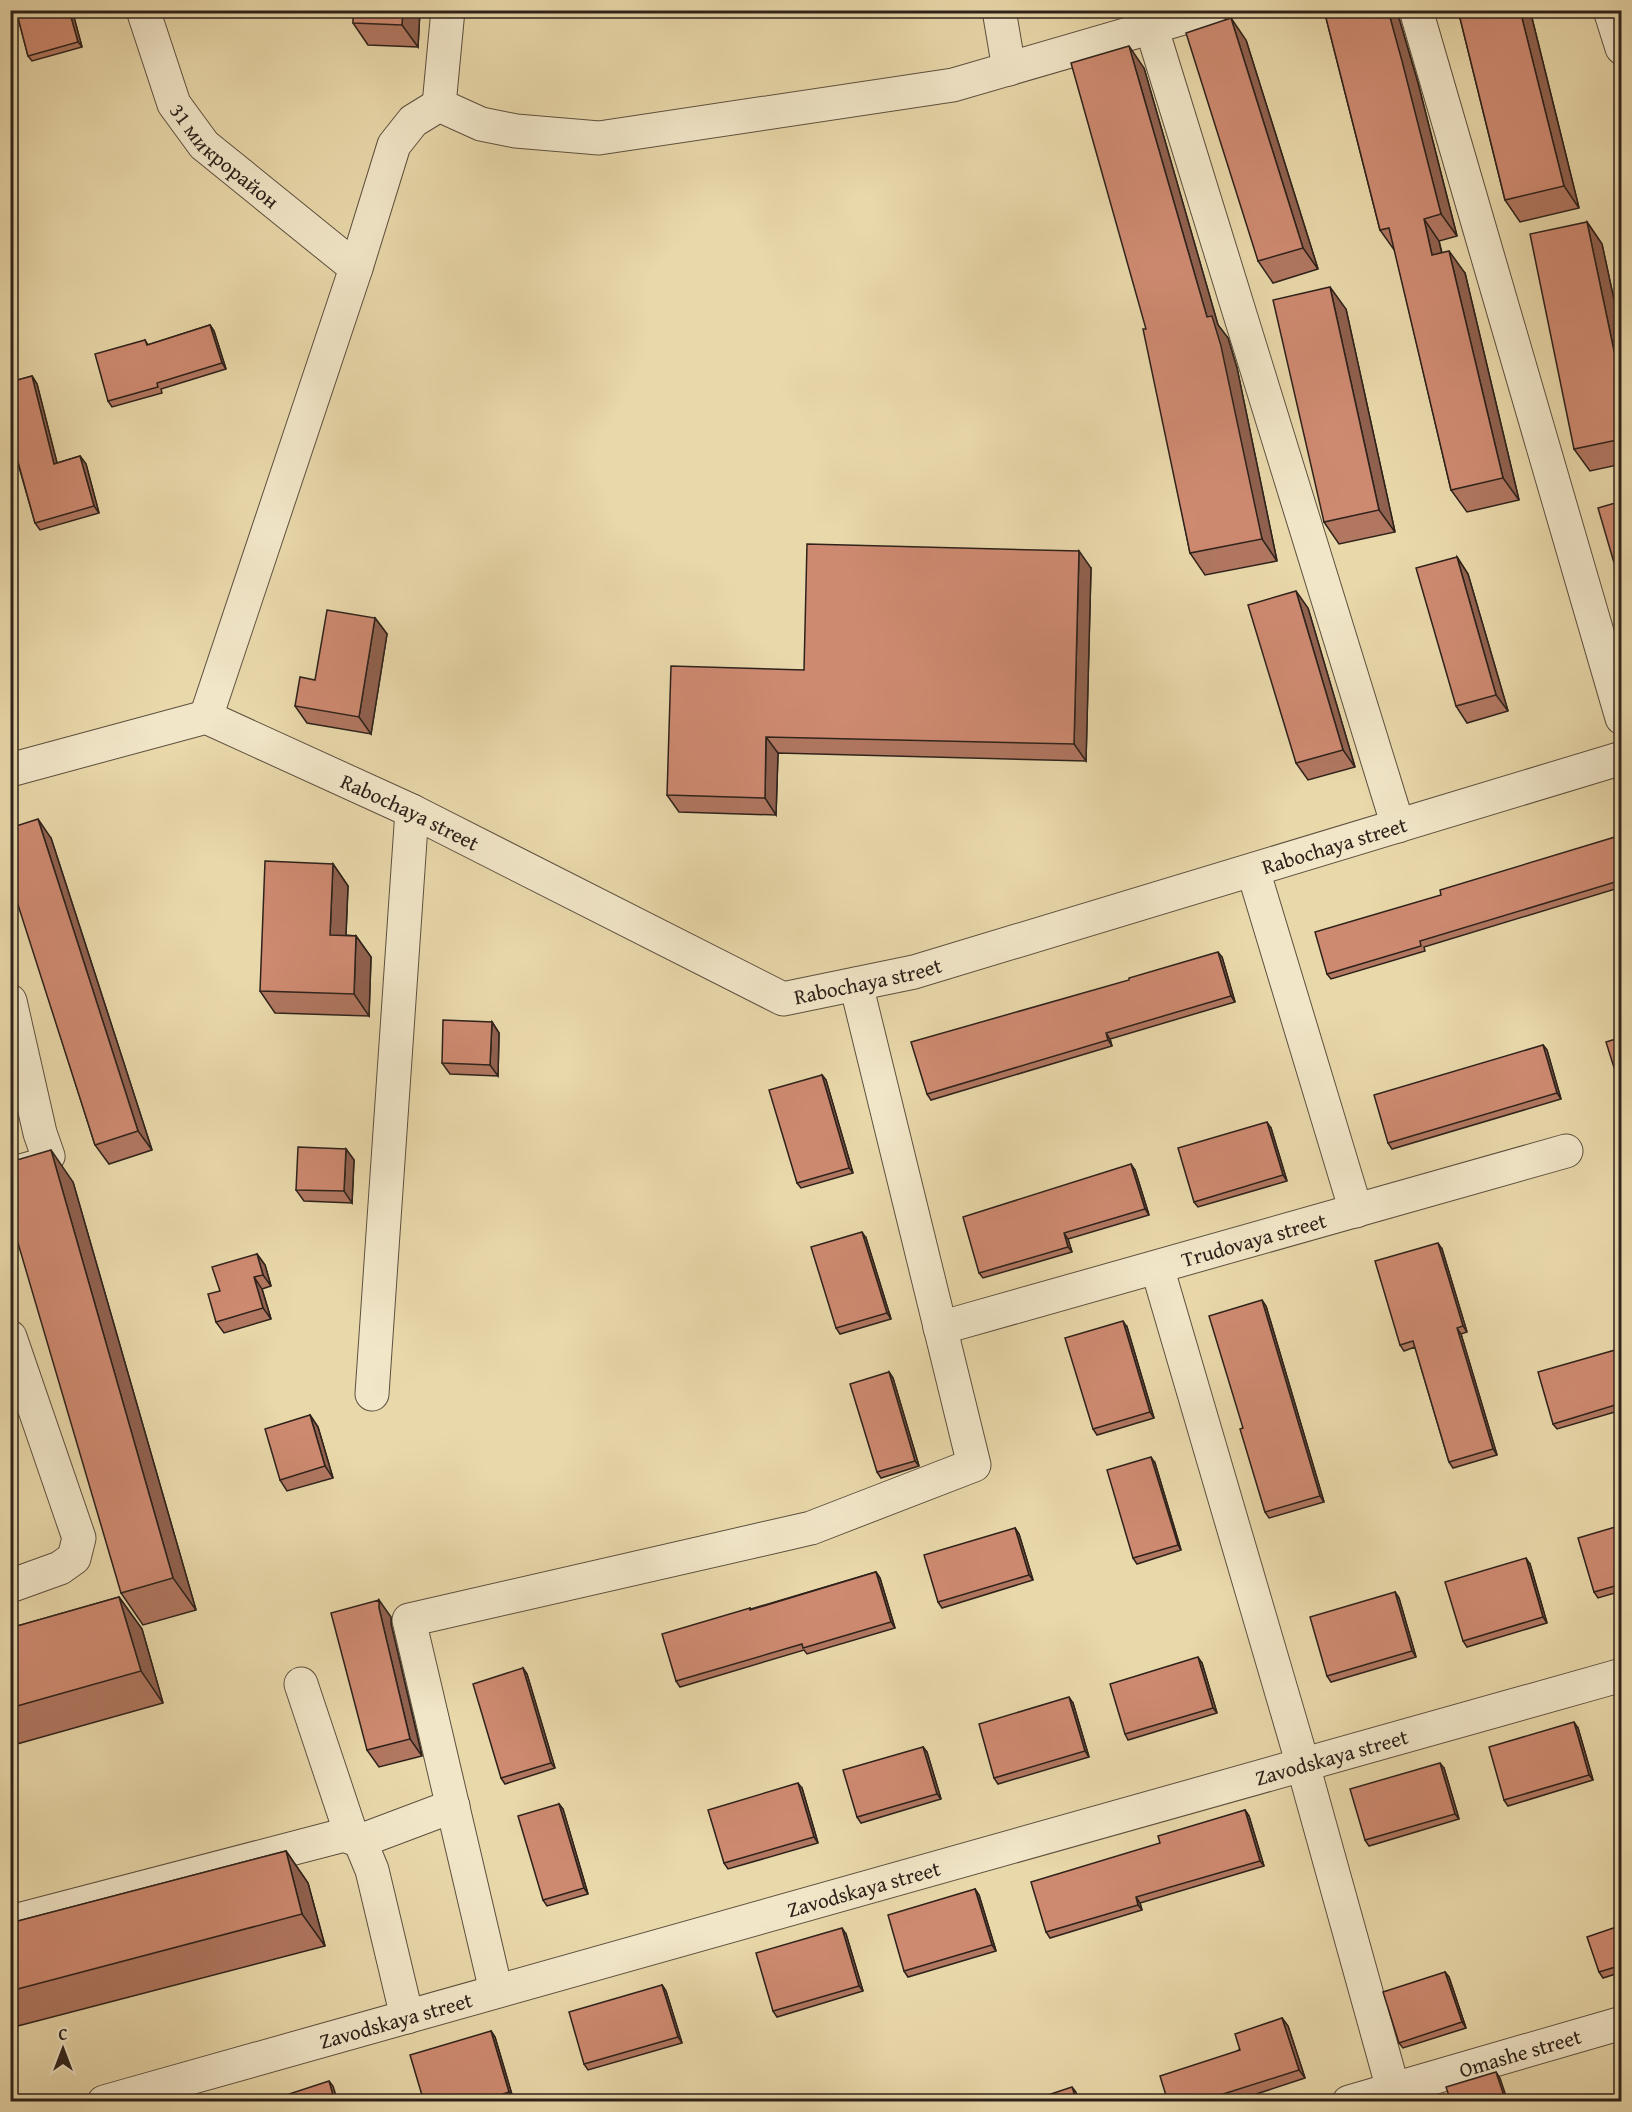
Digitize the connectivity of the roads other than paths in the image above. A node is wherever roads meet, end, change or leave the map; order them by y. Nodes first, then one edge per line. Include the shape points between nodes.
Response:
1 (143, 10) edge
2 (448, 10) edge
3 (999, 10) edge
4 (1211, 10) edge
5 (1416, 10) edge
6 (1610, 10) edge
7 (1148, 18) edge
8 (1622, 48) edge
9 (1009, 69) junction
10 (439, 105) junction
11 (356, 268) junction
12 (206, 717) junction
13 (1622, 718) edge
14 (1622, 758) edge
15 (10, 770) edge
16 (412, 811) junction
17 (1398, 826) junction
18 (1253, 870) junction
19 (856, 984) junction
20 (10, 1001) edge
21 (1566, 1151) dead end
22 (10, 1174) edge
23 (1356, 1211) junction
24 (1156, 1267) junction
25 (940, 1328) junction
26 (10, 1337) edge
27 (372, 1394) dead end
28 (10, 1586) edge
29 (1622, 1675) edge
30 (301, 1684) dead end
31 (1303, 1765) junction
32 (453, 1806) junction
33 (356, 1839) junction
34 (22, 1919) edge
35 (496, 1991) junction
36 (407, 2017) junction
37 (1622, 2023) edge
38 (1393, 2089) junction
39 (104, 2102) edge
40 (1349, 2102) edge

1 - 11 street, 31 микрорайон via 174,104 204,145
2 - 10 street
3 - 9 street
4 - 7 street
5 - 13 street
6 - 8 street
7 - 9 street
7 - 17 street
9 - 10 street via 953,85 598,138 481,124
10 - 11 street via 413,121 394,145
11 - 12 street
12 - 15 street
12 - 16 street, Rabochaya street
14 - 17 street, Rabochaya street
16 - 19 street, Rabochaya street via 783,999
16 - 27 street
17 - 18 street, Rabochaya street
18 - 19 street, Rabochaya street via 914,972
18 - 23 street
19 - 25 street
20 - 22 street via 48,1156 38,1166
21 - 23 street, Trudovaya street
23 - 24 street, Trudovaya street
24 - 25 street, Trudovaya street
24 - 31 street
25 - 32 street via 974,1466 812,1528 409,1620
26 - 28 street via 80,1538 74,1558 60,1568
29 - 31 street, Zavodskaya street
30 - 33 street
31 - 35 street, Zavodskaya street
31 - 38 street
32 - 33 street
32 - 35 street
33 - 34 street via 344,1835
33 - 36 street via 372,1870
35 - 36 street, Zavodskaya street
36 - 39 street, Zavodskaya street
37 - 38 street, Omashe street
38 - 40 street, Omashe street

